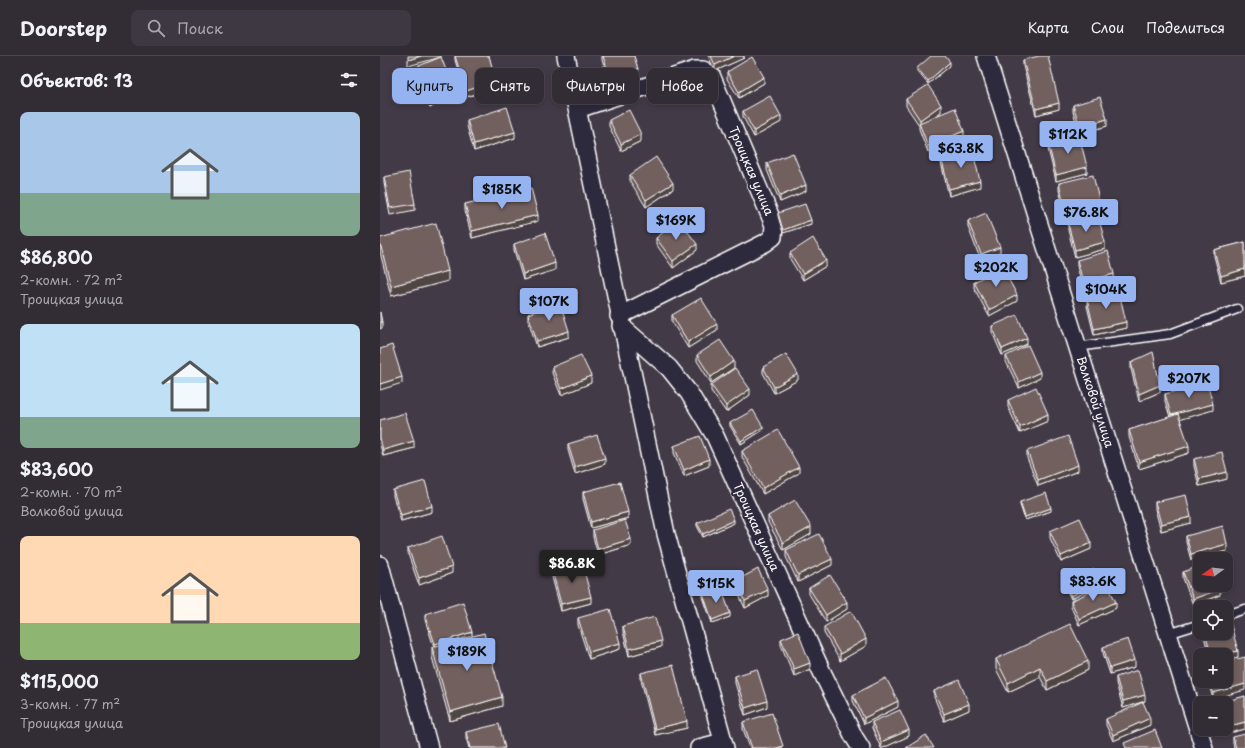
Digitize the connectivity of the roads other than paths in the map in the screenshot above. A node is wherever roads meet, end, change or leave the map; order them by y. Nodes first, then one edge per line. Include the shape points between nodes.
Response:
1 (566, 56) edge
2 (986, 56) edge
3 (578, 109) junction
4 (1237, 309) dead end
5 (620, 321) junction
6 (1077, 347) junction
7 (380, 565) edge
8 (1245, 609) edge
9 (1233, 613) edge
10 (1193, 626) edge
11 (1168, 634) junction
12 (724, 745) edge
13 (429, 748) edge
14 (699, 748) edge
15 (861, 748) edge
16 (1204, 748) edge

1 - 3 street
2 - 6 street, Волковой улица
3 - 5 street
3 - 5 street, Троицкая улица via 695,70 703,70 711,75 774,225 773,237 765,242
4 - 6 lane via 1170,334
5 - 12 street via 666,534
5 - 15 street, Троицкая улица via 669,368 689,393 715,436 821,670
6 - 11 street, Волковой улица
7 - 13 street
8 - 9 lane
10 - 11 lane
11 - 16 street, Волковой улица
12 - 14 street

